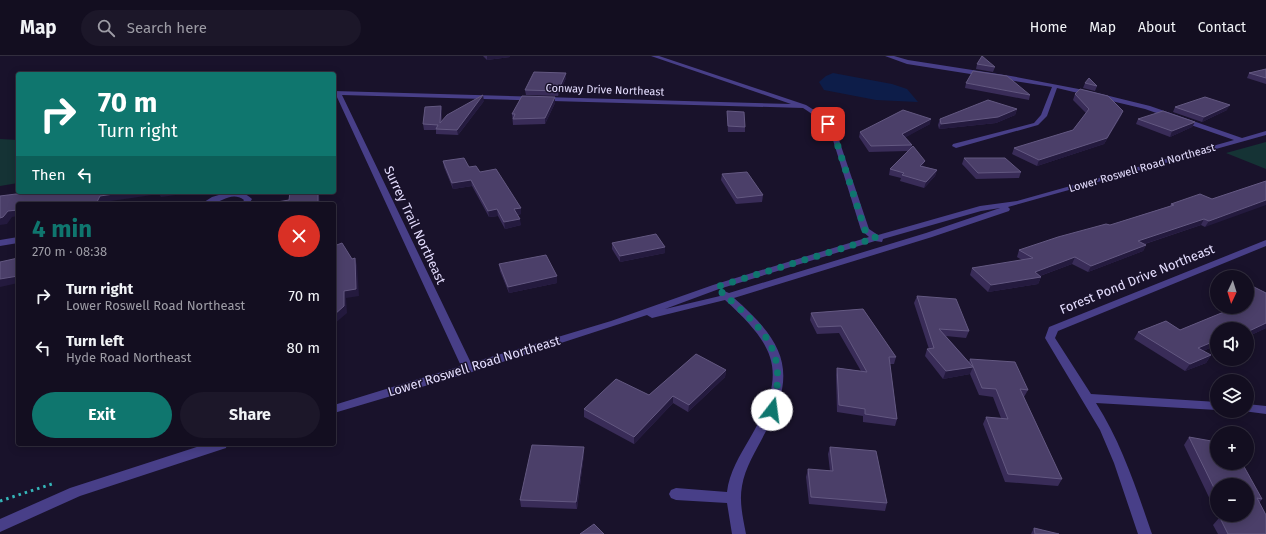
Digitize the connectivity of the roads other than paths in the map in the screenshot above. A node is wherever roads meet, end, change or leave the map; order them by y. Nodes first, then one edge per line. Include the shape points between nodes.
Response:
1 (654, 56) edge
2 (888, 56) edge
3 (1055, 86) junction
4 (336, 93) edge
5 (804, 106) junction
6 (1266, 133) edge
7 (1242, 140) junction
8 (956, 146) dead end
9 (236, 194) edge
10 (236, 194) edge
11 (209, 202) edge
12 (246, 202) edge
13 (1018, 204) junction
14 (876, 238) junction
15 (16, 240) edge
16 (0, 243) edge
17 (1266, 243) edge
18 (889, 247) junction
19 (716, 287) junction
20 (727, 297) junction
21 (615, 323) junction
22 (468, 369) junction
23 (1087, 398) junction
24 (1210, 406) edge
25 (336, 409) edge
26 (1254, 409) edge
27 (1266, 410) edge
28 (215, 446) edge
29 (676, 494) dead end
30 (734, 498) junction
31 (0, 526) edge
32 (738, 534) edge
33 (1145, 534) edge

1 - 5 street
2 - 3 street via 907,62
3 - 7 street via 1144,106
3 - 8 street via 1044,116 1036,124
4 - 5 street, Conway Drive Northeast
4 - 22 street, Surrey Trail Northeast
5 - 14 street via 828,124 835,137 865,230
6 - 7 street, Lower Roswell Road Northeast
7 - 13 street, Lower Roswell Road Northeast
9 - 11 street
10 - 12 street via 244,195 248,199
13 - 14 street, Lower Roswell Road Northeast via 980,209
13 - 18 street, Lower Roswell Road Northeast
14 - 18 street
14 - 19 street, Lower Roswell Road Northeast
15 - 16 street
17 - 23 street, Forest Pond Drive Northeast via 1053,328 1050,338
18 - 20 street, Lower Roswell Road Northeast
19 - 20 street
19 - 21 street, Lower Roswell Road Northeast
20 - 21 street, Lower Roswell Road Northeast
20 - 30 street via 758,327 770,344 776,358 779,377 772,410 742,466 736,481
21 - 22 street, Lower Roswell Road Northeast
22 - 25 street, Lower Roswell Road Northeast
23 - 24 street
23 - 33 street, Forest Pond Drive Northeast via 1106,429 1121,463
26 - 27 street
28 - 31 street via 75,492
29 - 30 street
30 - 32 street

